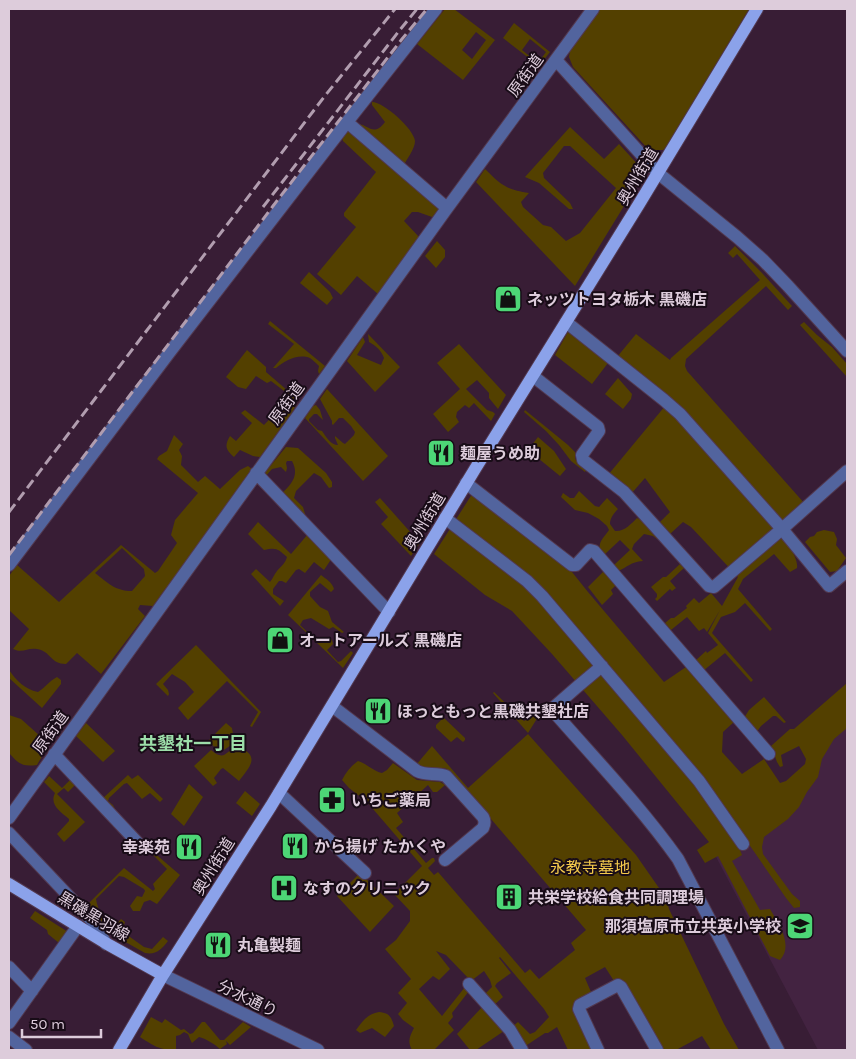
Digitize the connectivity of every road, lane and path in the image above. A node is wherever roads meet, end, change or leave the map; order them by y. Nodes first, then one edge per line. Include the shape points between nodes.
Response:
1 (436, 9) edge
2 (593, 9) edge
3 (757, 9) edge
4 (556, 60) junction
5 (347, 122) junction
6 (658, 172) junction
7 (447, 208) junction
8 (566, 322) junction
9 (847, 351) edge
10 (533, 376) junction
11 (847, 471) edge
12 (256, 473) junction
13 (466, 483) junction
14 (445, 518) junction
15 (782, 529) junction
16 (9, 565) edge
17 (847, 571) edge
18 (389, 612) junction
19 (602, 666) junction
20 (332, 706) junction
21 (54, 754) junction
22 (769, 754) dead end
23 (278, 793) junction
24 (10, 813) edge
25 (9, 834) edge
26 (137, 842) dead end
27 (743, 844) dead end
28 (445, 860) dead end
29 (365, 873) dead end
30 (9, 884) edge
31 (78, 926) junction
32 (106, 944) junction
33 (9, 967) edge
34 (163, 975) junction
35 (469, 984) dead end
36 (32, 991) junction
37 (9, 1023) edge
38 (9, 1037) edge
39 (26, 1050) edge
40 (119, 1050) edge
41 (318, 1050) edge
42 (522, 1050) edge
43 (598, 1050) edge
44 (656, 1050) edge
45 (778, 1050) edge

1 - 5 street
2 - 4 street, 原街道
3 - 6 main road, 奥州街道
4 - 6 street
4 - 7 street, 原街道
5 - 7 street
5 - 16 street
6 - 8 main road, 奥州街道
6 - 9 street via 764,260
7 - 12 street, 原街道
8 - 10 main road, 奥州街道
8 - 15 street via 680,414
10 - 13 main road, 奥州街道
10 - 15 street via 598,427 599,431 582,455 583,460 624,492 709,586 714,587
11 - 15 street
12 - 18 street
12 - 21 street, 原街道
13 - 14 main road, 奥州街道
13 - 22 street via 572,564 576,565 590,550 594,550
14 - 18 main road, 奥州街道
14 - 19 street via 527,581
15 - 17 street via 829,586
18 - 20 main road, 奥州街道
19 - 27 street via 698,780
19 - 45 street via 553,708 554,712 615,780 678,859
20 - 23 main road, 奥州街道
20 - 28 street via 417,771 442,774 448,778 483,817 483,828
21 - 24 street, 原街道
21 - 26 street
23 - 29 street
23 - 34 main road, 奥州街道
25 - 32 street via 95,924
30 - 31 main road, 黒磯黒羽線
31 - 32 main road, 黒磯黒羽線
31 - 36 street
32 - 34 main road, 黒磯黒羽線
33 - 36 street
34 - 40 main road, 奥州街道
34 - 41 street, 分水通り
35 - 42 street via 510,1030
36 - 37 street
38 - 39 street
43 - 44 street via 580,1005 618,986

